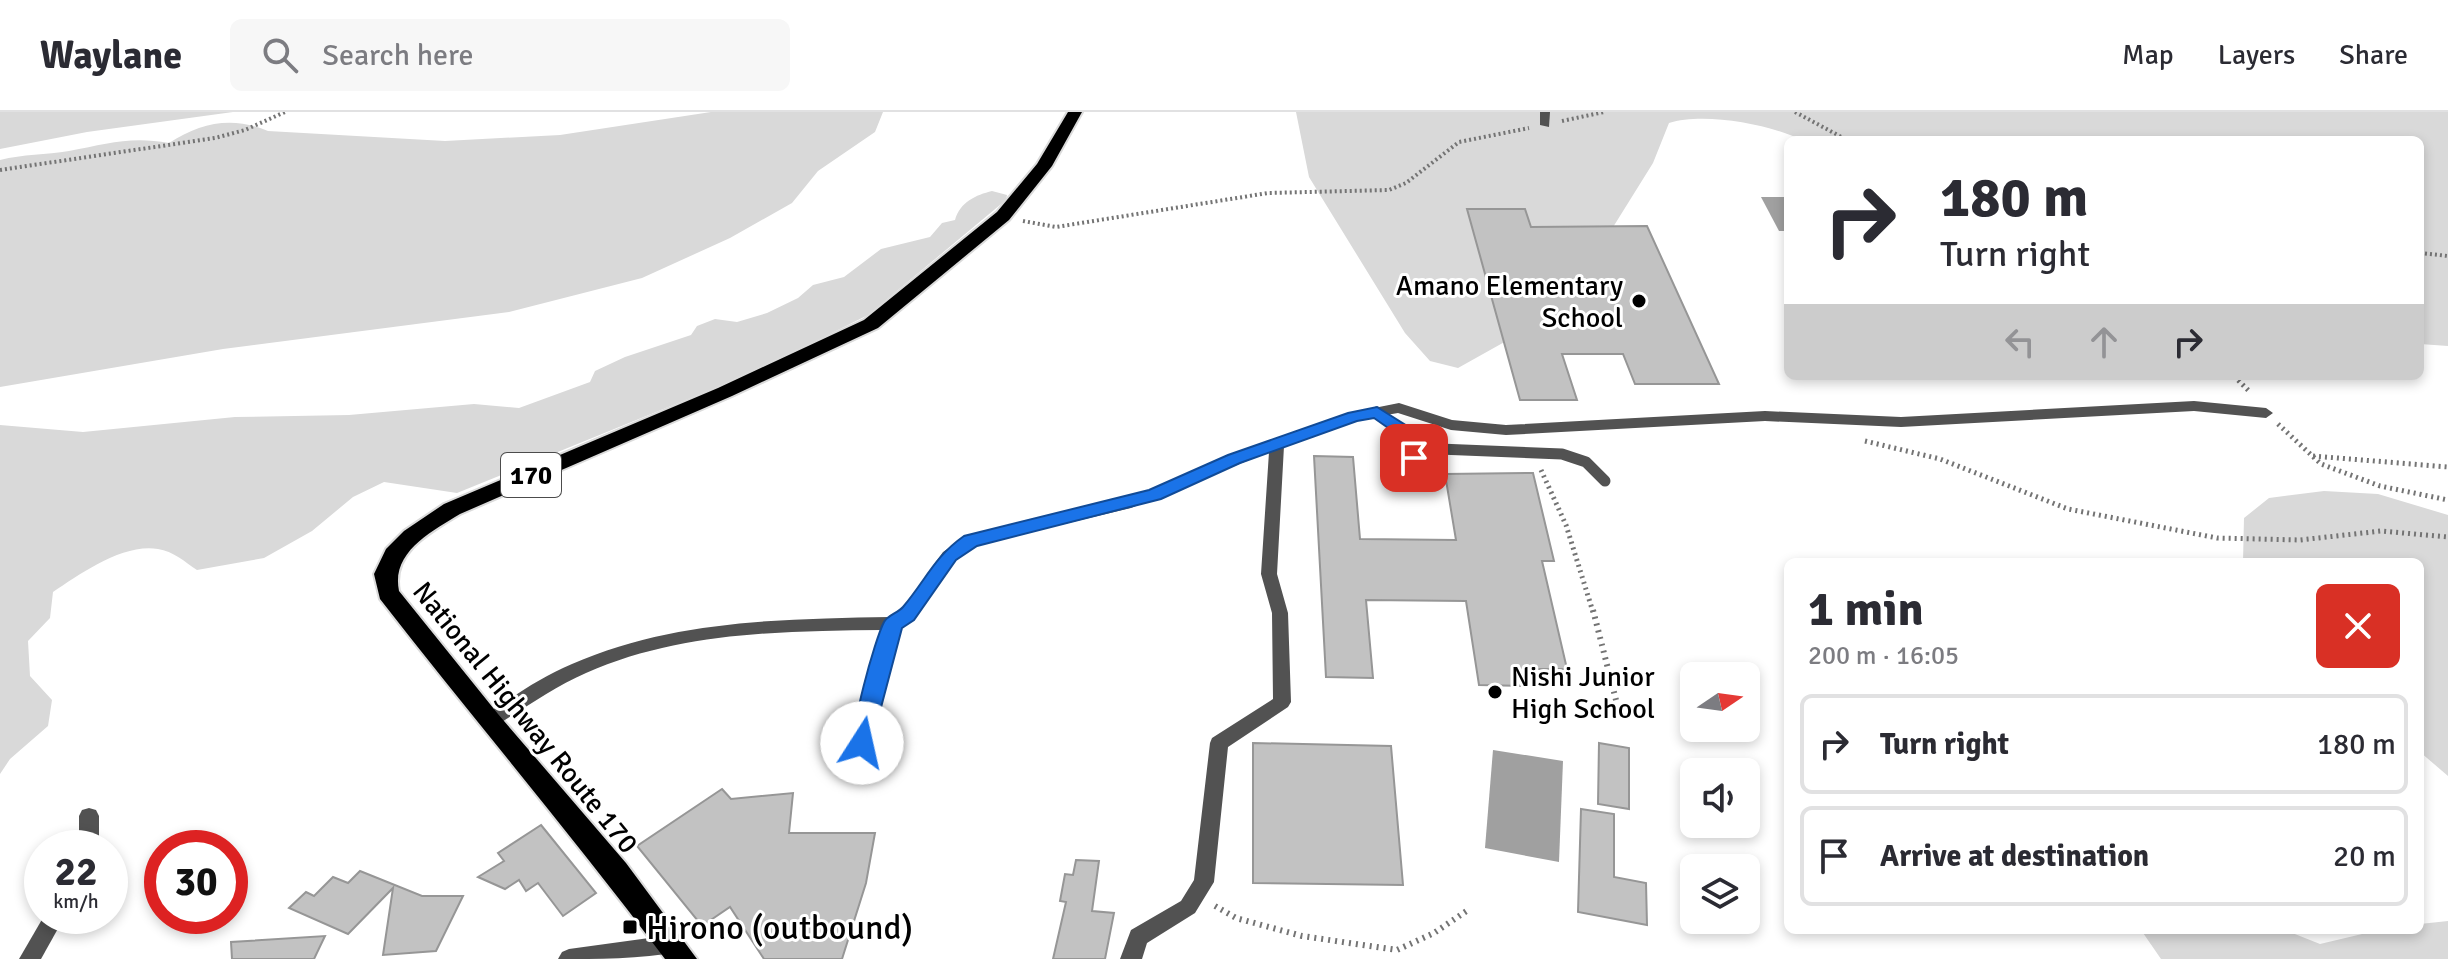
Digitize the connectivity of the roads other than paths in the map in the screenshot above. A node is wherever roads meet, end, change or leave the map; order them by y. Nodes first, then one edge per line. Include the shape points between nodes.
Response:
1 (1075, 112) edge
2 (1545, 112) edge
3 (1545, 125) road end
4 (1377, 412) junction
5 (2266, 413) road end
6 (1409, 435) junction
7 (1277, 445) junction
8 (1419, 481) dead end
9 (1605, 481) dead end
10 (893, 623) junction
11 (489, 721) junction
12 (862, 743) dead end
13 (89, 816) dead end
14 (89, 830) edge
15 (45, 934) edge
16 (676, 952) edge
17 (30, 959) edge
18 (569, 959) edge
19 (1131, 959) edge

1 - 11 highway, National Highway Route 170 / 170 via 1044,166 1003,216 871,324 452,509 399,548 385,572 388,593
2 - 3 street
4 - 5 street via 1399,408 1451,425 1506,430 1765,416 1901,422 2194,406
4 - 6 lane
4 - 7 street
6 - 8 lane
6 - 9 lane via 1439,449 1562,454 1586,462
7 - 10 street via 1125,504 971,541 949,556 907,615
7 - 19 street via 1269,574 1280,613 1282,702 1219,743 1204,882 1188,907 1138,937
10 - 11 street via 713,632 626,650 577,668
10 - 12 street
11 - 16 highway, National Highway Route 170 / 170
13 - 14 street
15 - 17 street
16 - 18 street

